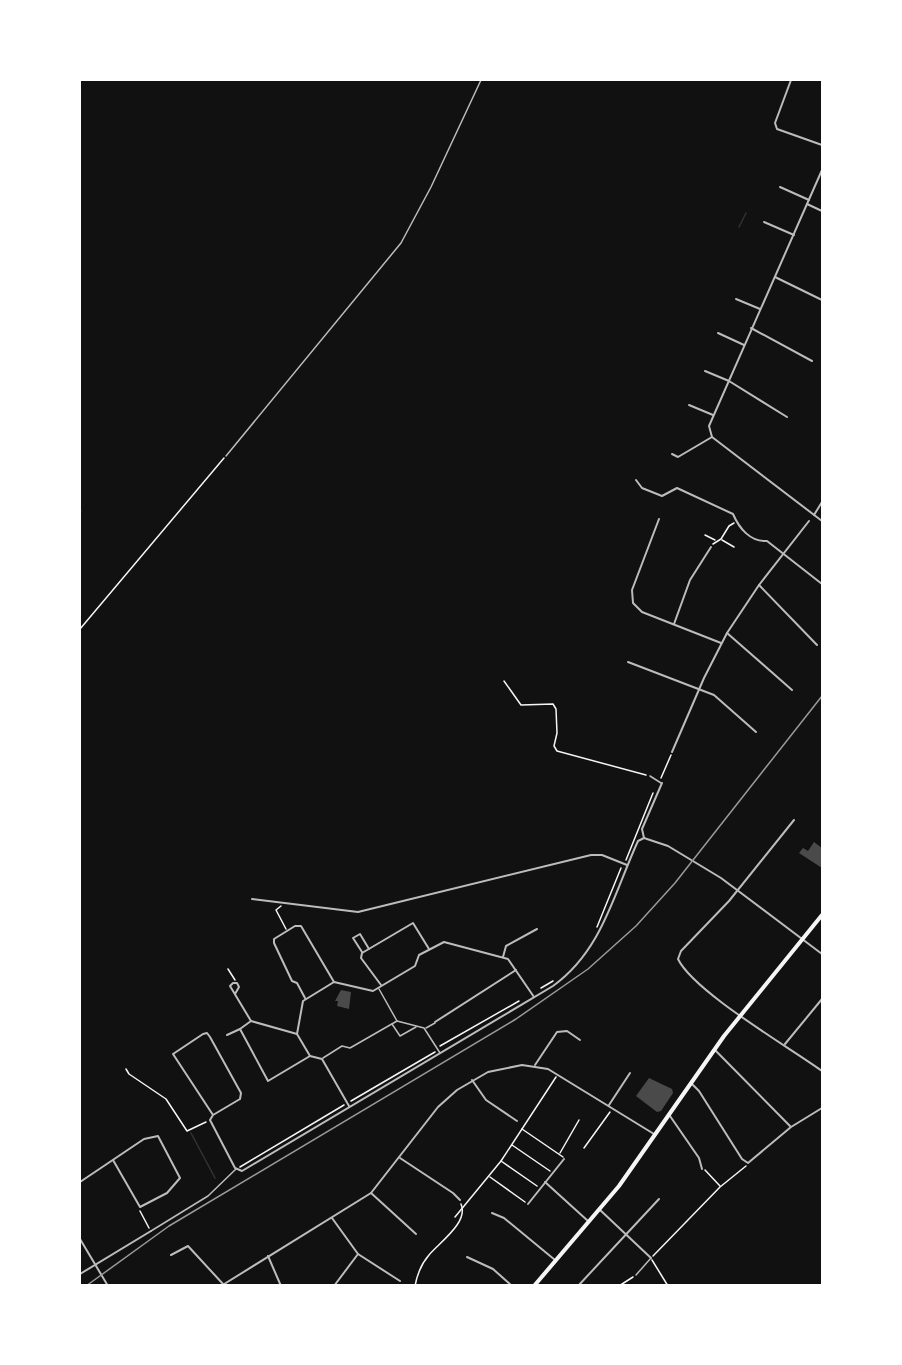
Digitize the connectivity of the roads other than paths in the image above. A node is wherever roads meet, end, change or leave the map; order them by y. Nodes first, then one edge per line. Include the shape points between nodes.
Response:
1 (481, 80) edge
2 (791, 80) edge
3 (822, 145) edge
4 (822, 170) edge
5 (780, 187) dead end
6 (808, 202) junction
7 (822, 211) edge
8 (764, 222) dead end
9 (794, 235) junction
10 (775, 277) junction
11 (736, 299) dead end
12 (822, 300) edge
13 (760, 309) junction
14 (752, 328) junction
15 (718, 333) dead end
16 (744, 345) junction
17 (812, 361) dead end
18 (705, 371) dead end
19 (729, 381) junction
20 (689, 405) dead end
21 (712, 415) junction
22 (787, 417) dead end
23 (712, 437) junction
24 (672, 454) dead end
25 (226, 456) road end
26 (636, 480) dead end
27 (822, 502) edge
28 (814, 514) junction
29 (659, 519) dead end
30 (822, 521) edge
31 (809, 522) dead end
32 (711, 547) road end
33 (785, 553) junction
34 (822, 584) edge
35 (759, 585) junction
36 (674, 624) junction
37 (728, 633) junction
38 (721, 644) junction
39 (817, 645) dead end
40 (628, 662) dead end
41 (699, 689) junction
42 (792, 690) dead end
43 (756, 732) dead end
44 (672, 752) road end
45 (650, 776) road end
46 (660, 783) joint
47 (794, 820) dead end
48 (644, 838) junction
49 (627, 864) junction
50 (738, 890) junction
51 (252, 899) dead end
52 (822, 915) edge
53 (537, 928) dead end
54 (802, 940) junction
55 (369, 949) junction
56 (429, 949) junction
57 (362, 952) junction
58 (822, 954) edge
59 (503, 957) junction
60 (516, 970) junction
61 (333, 982) junction
62 (380, 987) junction
63 (235, 994) junction
64 (306, 998) junction
65 (534, 998) junction
66 (822, 999) edge
67 (818, 1004) junction
68 (822, 1007) edge
69 (741, 1015) junction
70 (251, 1021) junction
71 (397, 1021) junction
72 (435, 1022) joint
73 (392, 1024) junction
74 (417, 1026) junction
75 (424, 1028) junction
76 (240, 1029) junction
77 (297, 1034) junction
78 (227, 1035) dead end
79 (580, 1040) dead end
80 (785, 1044) junction
81 (714, 1049) junction
82 (441, 1054) junction
83 (310, 1056) junction
84 (322, 1059) junction
85 (535, 1065) junction
86 (822, 1071) edge
87 (630, 1073) dead end
88 (472, 1080) junction
89 (690, 1083) junction
90 (348, 1105) junction
91 (611, 1106) junction
92 (822, 1108) edge
93 (668, 1114) junction
94 (213, 1115) junction
95 (517, 1121) road end
96 (790, 1126) junction
97 (654, 1134) junction
98 (400, 1158) junction
99 (564, 1159) dead end
100 (113, 1160) junction
101 (237, 1169) junction
102 (702, 1169) road end
103 (80, 1182) edge
104 (545, 1182) junction
105 (371, 1193) junction
106 (659, 1199) dead end
107 (460, 1200) road end
108 (528, 1204) road end
109 (599, 1209) junction
110 (492, 1213) dead end
111 (332, 1218) junction
112 (588, 1221) junction
113 (151, 1231) joint
114 (416, 1234) dead end
115 (628, 1234) junction
116 (80, 1239) edge
117 (358, 1254) junction
118 (171, 1255) dead end
119 (268, 1256) junction
120 (467, 1257) dead end
121 (651, 1258) joint
122 (555, 1260) junction
123 (95, 1265) junction
124 (80, 1274) edge
125 (636, 1275) road end
126 (228, 1281) junction
127 (400, 1281) dead end
128 (222, 1285) edge
129 (536, 1285) edge
130 (108, 1286) edge
131 (231, 1286) edge
132 (281, 1286) edge
133 (334, 1286) edge
134 (512, 1286) edge
135 (578, 1286) edge

1 - 25 street via 401,243
2 - 3 street via 775,123 777,129
4 - 6 street
5 - 6 street
6 - 7 street
6 - 9 street
8 - 9 street
9 - 10 street
10 - 12 street
10 - 13 street
11 - 13 street
13 - 14 street
14 - 16 street
14 - 17 street
15 - 16 street
16 - 19 street
18 - 19 street
19 - 21 street
19 - 22 street
20 - 21 street
21 - 23 street
23 - 24 street via 678,457
23 - 28 street
26 - 33 street via 642,488 662,495 677,488 733,514 738,527
27 - 28 street
28 - 30 street
29 - 36 street via 631,594 638,609
31 - 33 street
32 - 36 street via 690,580
33 - 34 street
33 - 35 street
35 - 37 street
35 - 39 street
36 - 38 street
37 - 38 street
37 - 42 street
38 - 41 street
40 - 41 street
41 - 43 street via 720,699
41 - 44 street
45 - 46 street
46 - 48 street via 642,829
47 - 50 street
48 - 49 street via 638,841
48 - 50 street via 683,855
49 - 51 street via 591,855 358,912
49 - 65 street via 592,947 568,975
50 - 54 street
50 - 69 street via 678,959 687,974
52 - 54 main road
53 - 59 street via 506,946
54 - 58 street
54 - 69 main road
55 - 56 street via 412,923
55 - 57 street
55 - 57 street via 360,934 353,938
56 - 59 street via 444,942
56 - 62 street via 419,955 415,966
57 - 62 street via 361,958
59 - 60 street
60 - 65 street
60 - 72 street
61 - 62 street via 367,990
61 - 64 street
61 - 64 street via 301,926 287,931 274,943 292,981
62 - 71 street
63 - 63 street via 230,986 237,983 239,987
63 - 70 street
64 - 77 street
65 - 82 street
66 - 67 street
67 - 68 street
67 - 80 street
69 - 80 street
69 - 81 main road
70 - 76 street
70 - 77 street
71 - 73 street
71 - 74 street
72 - 75 street
73 - 74 street via 400,1036
73 - 84 street
74 - 75 street
75 - 82 street
76 - 78 street
76 - 83 street via 268,1081
77 - 83 street
79 - 85 street via 567,1031 557,1032
80 - 86 street
81 - 89 main road
81 - 96 street
82 - 90 street
83 - 84 street
84 - 90 street
85 - 88 street via 504,1067
85 - 91 street
87 - 91 street
88 - 95 street via 486,1100
88 - 98 street via 438,1107
89 - 93 main road
89 - 96 street via 748,1163
90 - 101 street via 242,1171
91 - 97 street
92 - 96 street
93 - 97 main road
93 - 102 street via 699,1158
94 - 94 street via 173,1054 207,1033 241,1093 240,1099
94 - 101 street via 210,1120
97 - 109 main road
98 - 105 street
98 - 107 street
99 - 104 street
100 - 100 street via 144,1139 159,1136 180,1178 167,1192 140,1207
100 - 103 street
101 - 113 street via 208,1196
104 - 108 street
104 - 112 street
105 - 111 street
105 - 114 street
106 - 115 street
109 - 112 main road
109 - 115 street
110 - 122 street
111 - 117 street
111 - 119 street
112 - 122 main road
113 - 123 street
115 - 121 street
115 - 135 street
116 - 123 street
117 - 127 street
117 - 133 street
118 - 128 street via 188,1246
119 - 126 street
119 - 132 street
120 - 134 street via 493,1269
121 - 125 street
122 - 129 main road
123 - 124 street
123 - 130 street
126 - 128 street
126 - 131 street

